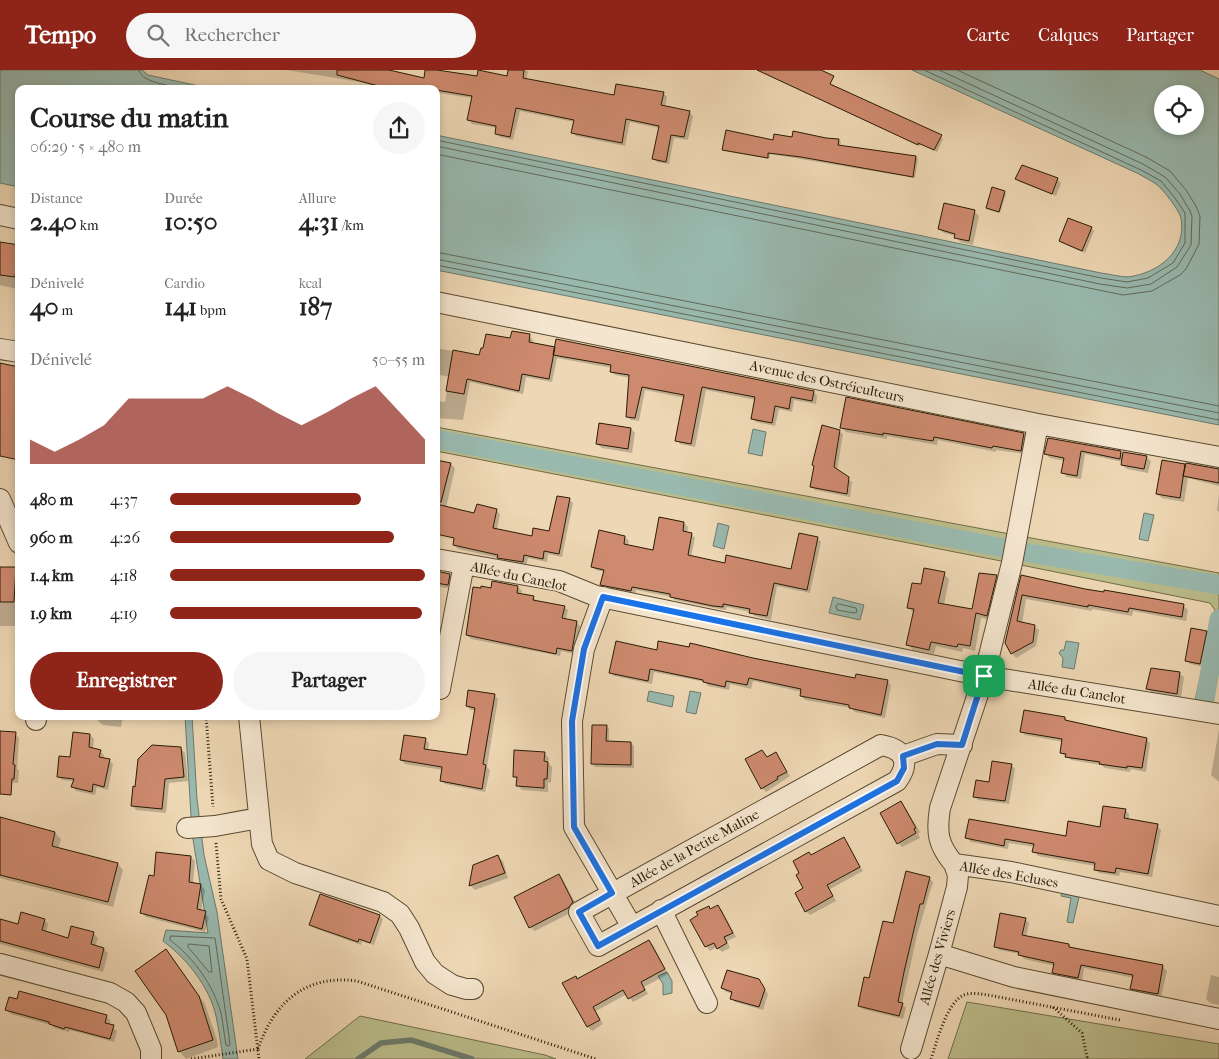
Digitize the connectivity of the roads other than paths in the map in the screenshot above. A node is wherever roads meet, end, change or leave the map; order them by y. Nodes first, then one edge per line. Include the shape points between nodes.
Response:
1 (0, 215) edge
2 (15, 218) edge
3 (440, 303) edge
4 (0, 349) edge
5 (15, 351) edge
6 (1038, 424) junction
7 (1219, 457) edge
8 (0, 499) edge
9 (15, 534) edge
10 (440, 560) edge
11 (464, 564) junction
12 (603, 597) junction
13 (984, 676) junction
14 (440, 689) dead end
15 (1219, 714) edge
16 (249, 720) edge
17 (962, 745) junction
18 (903, 756) junction
19 (259, 818) junction
20 (187, 828) dead end
21 (954, 864) junction
22 (612, 893) junction
23 (660, 910) junction
24 (1219, 916) edge
25 (632, 927) junction
26 (939, 954) junction
27 (0, 964) edge
28 (473, 989) dead end
29 (707, 1003) dead end
30 (1219, 1019) edge
31 (911, 1049) dead end
32 (151, 1059) edge

1 - 2 street
3 - 6 street, Avenue des Ostréiculteurs
4 - 5 street
6 - 7 street, Avenue des Ostréiculteurs
6 - 13 street, Allée des Ecluses via 1012,563
8 - 9 street
10 - 11 street, Allée du Canelot
11 - 12 street, Allée du Canelot via 559,581
11 - 14 street
12 - 13 street, Allée du Canelot
12 - 22 street via 584,649 572,721 574,827
13 - 15 street, Allée du Canelot
13 - 17 street, Allée des Ecluses
16 - 19 street
17 - 18 street via 937,744
17 - 21 street, Allée des Ecluses via 940,808 938,825 941,846
18 - 22 street, Allée de la Petite Maline via 898,750 881,745
18 - 23 street, Allée de la Petite Maline via 904,768 897,781
19 - 20 street
19 - 28 street via 262,844 269,860 383,902 400,914 425,962 435,974 452,985
21 - 24 street, Allée des Ecluses via 1011,872
21 - 26 street, Allée des Viviers via 957,887
22 - 25 street
22 - 25 street, Allée de la Petite Maline via 579,912 589,931 598,946
23 - 25 street, Allée de la Petite Maline
23 - 29 street
26 - 30 street via 1014,977
26 - 31 street, Allée des Viviers
27 - 32 street via 110,992 126,1002 136,1013 151,1049

